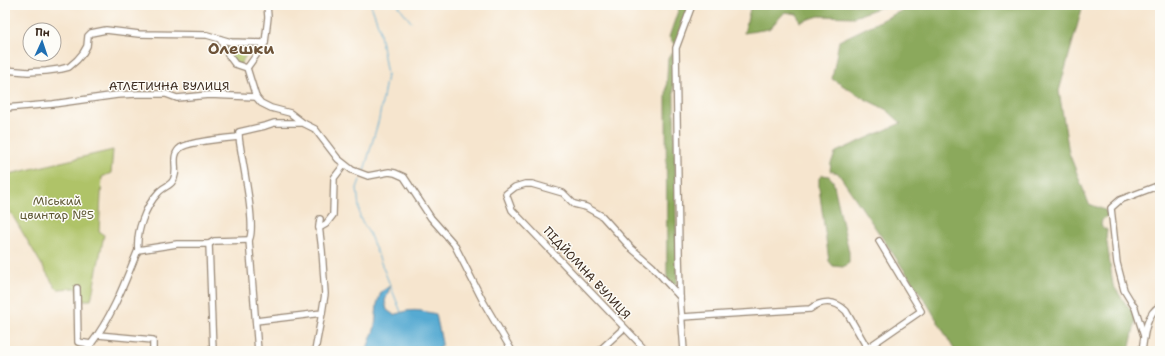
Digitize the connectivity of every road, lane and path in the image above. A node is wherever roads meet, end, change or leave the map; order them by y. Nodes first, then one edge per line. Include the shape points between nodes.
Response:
1 (267, 5) edge
2 (692, 5) edge
3 (220, 39) junction
4 (265, 43) junction
5 (247, 68) junction
6 (5, 70) edge
7 (256, 97) junction
8 (5, 108) edge
9 (303, 123) junction
10 (239, 137) junction
11 (344, 165) junction
12 (1160, 185) edge
13 (320, 219) dead end
14 (319, 228) junction
15 (249, 240) junction
16 (878, 241) dead end
17 (209, 244) junction
18 (138, 250) junction
19 (77, 288) dead end
20 (680, 297) junction
21 (1160, 306) edge
22 (322, 313) junction
23 (682, 317) junction
24 (256, 321) junction
25 (624, 328) junction
26 (98, 336) junction
27 (1144, 336) junction
28 (91, 344) junction
29 (866, 350) edge
30 (86, 351) edge
31 (153, 351) edge
32 (213, 351) edge
33 (258, 351) edge
34 (315, 351) edge
35 (512, 351) edge
36 (599, 351) edge
37 (647, 351) edge
38 (684, 351) edge
39 (1142, 351) edge

1 - 4 street
2 - 20 street via 676,48
3 - 4 street via 231,42
3 - 5 street via 235,64
3 - 6 street via 207,35 139,34 106,30 88,36 87,46 69,66 46,71
4 - 5 street
5 - 7 street
7 - 8 street, АТЛЕТИЧНА ВУЛИЦЯ via 177,98 166,94 137,94
7 - 9 street via 261,103 290,114
9 - 10 street via 274,123 239,132
9 - 11 street via 315,129
10 - 15 street via 251,214 252,235
10 - 18 street via 179,148 175,154 175,175 172,182 157,194 144,219 138,233
11 - 14 street via 334,178 333,215
11 - 35 street via 368,176 389,172 404,177 431,218 454,244
12 - 27 street via 1120,200 1111,208 1117,263 1124,290
13 - 14 street
14 - 22 street via 325,294
15 - 17 street via 214,241
15 - 24 street
16 - 29 street via 921,310
17 - 18 street via 177,244
17 - 32 street
18 - 26 street via 118,301
19 - 28 street via 78,342
20 - 23 street
20 - 25 street, ПІДЙОМНА ВУЛИЦЯ via 602,216 586,206 574,204 563,193 532,184 516,187 506,194 512,210
21 - 27 street via 1152,313
22 - 24 street
22 - 34 street
23 - 29 street via 810,309 826,302 834,303 846,311
23 - 38 street
24 - 33 street
25 - 36 street
25 - 37 street, ПІДЙОМНА ВУЛИЦЯ
26 - 28 street
26 - 31 street via 153,340
27 - 39 street
28 - 30 street

